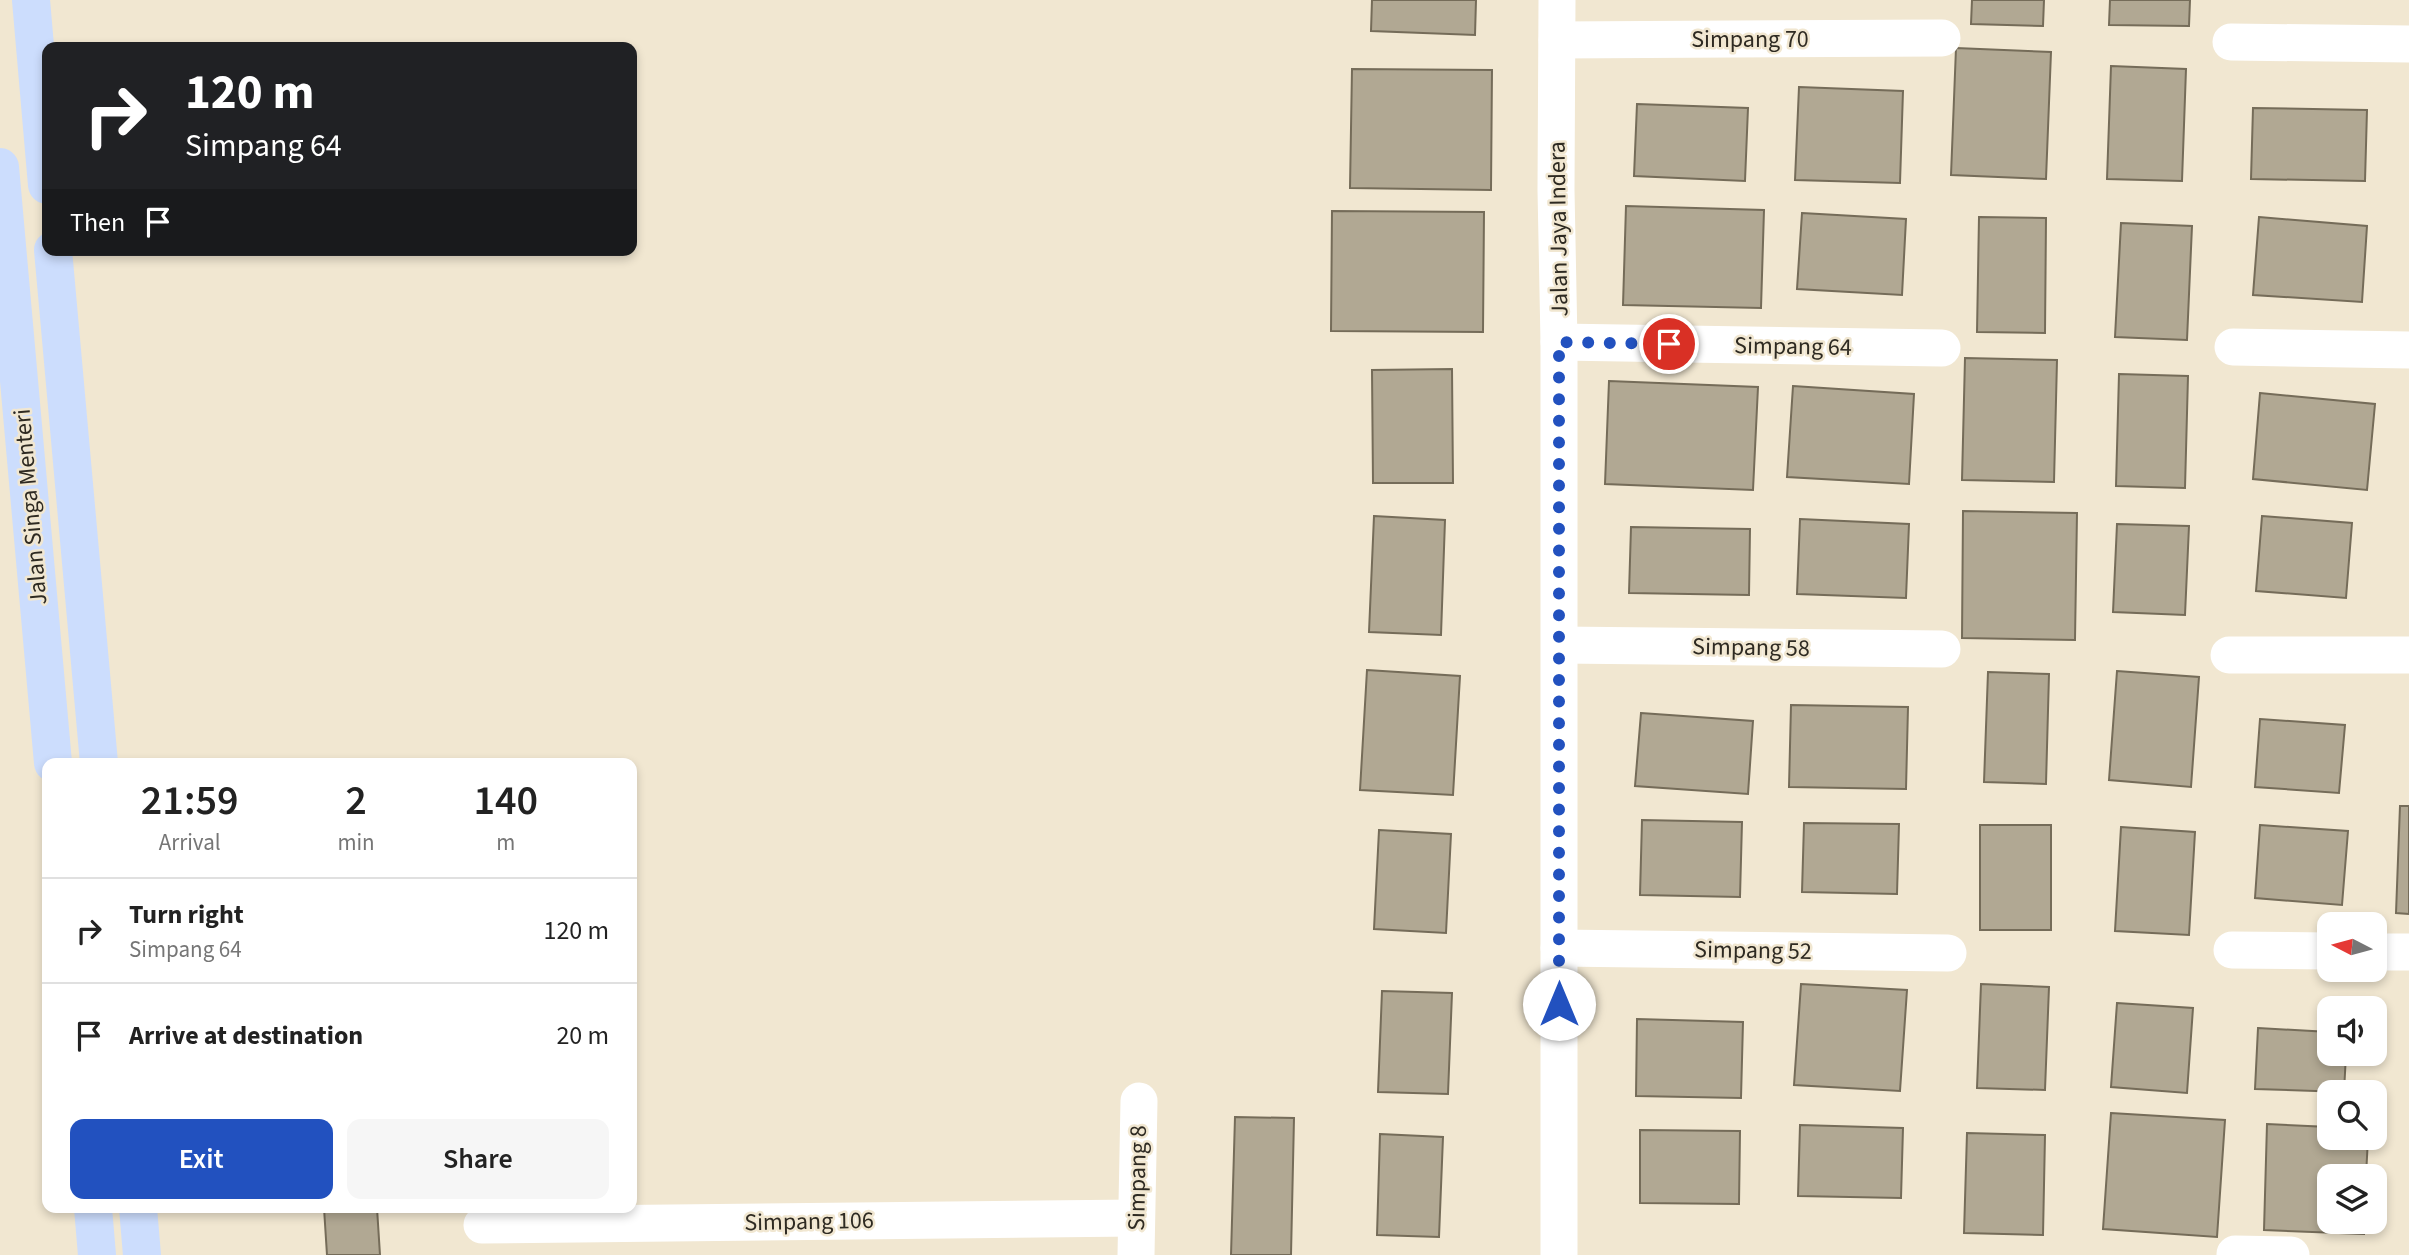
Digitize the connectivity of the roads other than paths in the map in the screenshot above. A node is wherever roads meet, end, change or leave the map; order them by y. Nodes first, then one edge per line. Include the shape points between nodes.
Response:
1 (31, 0) edge
2 (1557, 0) edge
3 (1942, 38) dead end
4 (1557, 40) junction
5 (2231, 42) dead end
6 (2409, 44) edge
7 (42, 128) edge
8 (0, 167) edge
9 (54, 256) edge
10 (1559, 342) junction
11 (2233, 347) dead end
12 (1942, 348) dead end
13 (2409, 350) edge
14 (1560, 645) junction
15 (1942, 649) dead end
16 (2229, 655) dead end
17 (2409, 655) edge
18 (53, 758) edge
19 (99, 758) edge
20 (1559, 948) junction
21 (2232, 950) dead end
22 (2317, 951) edge
23 (2387, 952) edge
24 (2409, 952) edge
25 (1948, 953) dead end
26 (1139, 1101) dead end
27 (93, 1213) edge
28 (138, 1213) edge
29 (1136, 1218) junction
30 (482, 1229) edge
31 (2235, 1254) edge
32 (97, 1255) edge
33 (142, 1255) edge
34 (1136, 1255) edge
35 (1559, 1255) edge
36 (2291, 1255) edge

1 - 7 main road
2 - 4 street, Jalan Jaya Indera
3 - 4 street, Simpang 70
4 - 10 street, Jalan Jaya Indera
5 - 6 street
8 - 18 main road, Jalan Singa Menteri
9 - 19 main road, Jalan Singa Menteri
10 - 12 street, Simpang 64
10 - 14 street, Jalan Jaya Indera
11 - 13 street
14 - 15 street, Simpang 58
14 - 20 street, Jalan Jaya Indera
16 - 17 street
20 - 25 street, Simpang 52
20 - 35 street, Jalan Jaya Indera
21 - 22 street
23 - 24 street
26 - 29 street, Simpang 8
27 - 32 main road
28 - 33 main road
29 - 30 street, Simpang 106
29 - 34 street, Simpang 8
31 - 36 street

